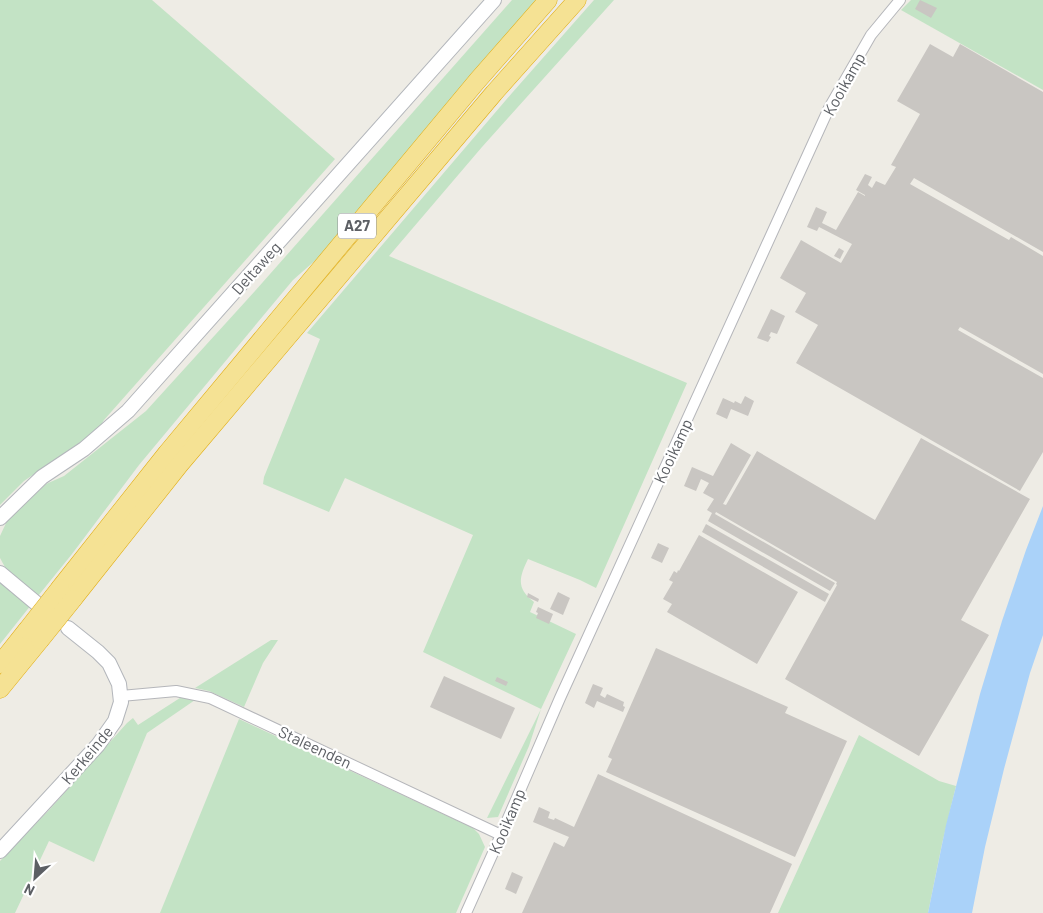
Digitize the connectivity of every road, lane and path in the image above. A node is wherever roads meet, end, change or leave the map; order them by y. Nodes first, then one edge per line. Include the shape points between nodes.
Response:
1 (494, 0) edge
2 (548, 0) edge
3 (577, 0) edge
4 (900, 0) edge
5 (0, 518) edge
6 (0, 573) edge
7 (66, 594) junction
8 (36, 603) dead end
9 (68, 628) dead end
10 (34, 635) junction
11 (0, 664) edge
12 (0, 689) edge
13 (121, 696) junction
14 (501, 835) junction
15 (0, 851) edge
16 (466, 913) edge

1 - 5 street, Deltaweg via 128,411 84,449 42,477
2 - 7 highway, A27 via 167,453
3 - 7 highway, A27
4 - 14 street, Kooikamp via 871,34 829,108 560,698
6 - 8 street
7 - 10 highway, A27, bridge
9 - 13 street via 109,663
10 - 11 highway, A27
10 - 12 highway, A27
13 - 14 street, Staleenden via 176,691 210,698
13 - 15 street, Kerkeinde via 115,721 98,745
14 - 16 street, Kooikamp

